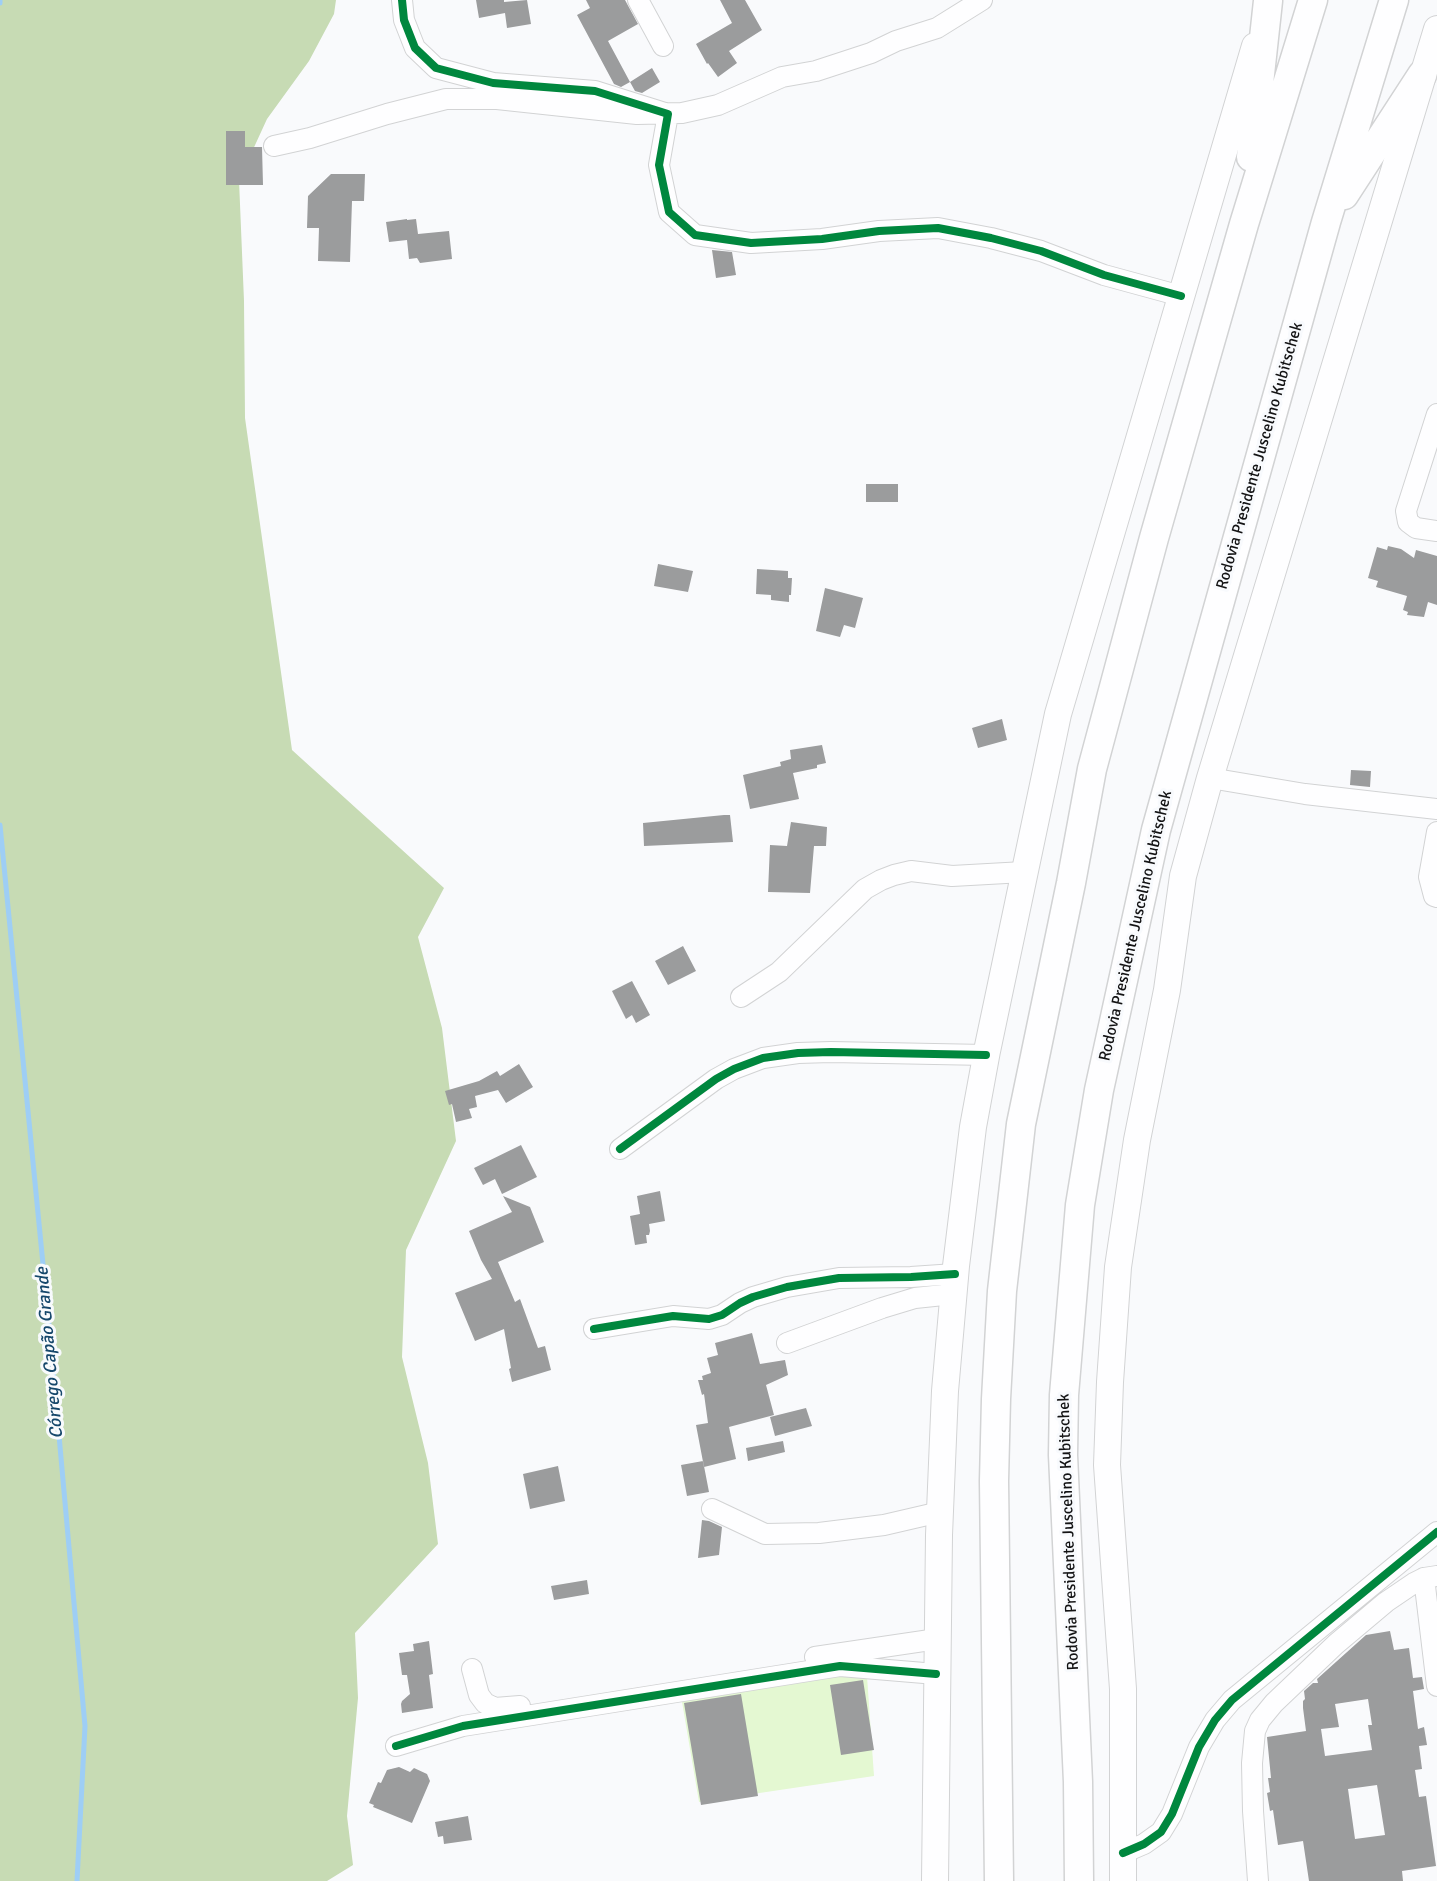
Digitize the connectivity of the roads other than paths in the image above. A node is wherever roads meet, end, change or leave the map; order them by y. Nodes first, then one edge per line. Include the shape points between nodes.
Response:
1 (402, 0) edge
2 (638, 0) edge
3 (982, 0) edge
4 (1268, 0) edge
5 (1313, 0) edge
6 (1394, 0) edge
7 (1437, 29) edge
8 (663, 46) dead end
9 (1430, 77) edge
10 (669, 114) junction
11 (274, 146) dead end
12 (1326, 222) junction
13 (1244, 224) junction
14 (1181, 296) junction
15 (1437, 414) edge
16 (1437, 531) edge
17 (1210, 778) junction
18 (1437, 809) edge
19 (1437, 832) edge
20 (1024, 872) junction
21 (1437, 897) edge
22 (741, 997) dead end
23 (986, 1055) junction
24 (620, 1149) dead end
25 (954, 1284) junction
26 (594, 1329) dead end
27 (787, 1343) dead end
28 (712, 1509) dead end
29 (940, 1512) junction
30 (1437, 1532) edge
31 (1430, 1577) edge
32 (937, 1639) junction
33 (472, 1669) dead end
34 (936, 1674) junction
35 (1437, 1686) edge
36 (396, 1746) dead end
37 (1123, 1853) junction
38 (935, 1881) edge
39 (999, 1881) edge
40 (1079, 1881) edge
41 (1123, 1881) edge
42 (1258, 1881) edge

1 - 10 street via 404,20 415,48 436,68 494,83 595,91
2 - 8 street
3 - 10 street via 937,28 871,53 816,71 782,77 718,105
4 - 13 highway
4 - 14 main road
5 - 13 highway
6 - 12 highway, Rodovia Presidente Juscelino Kubitschek
7 - 9 main road
9 - 12 highway
9 - 17 main road
10 - 11 street via 497,99 446,99
10 - 14 street via 659,165 669,212 695,236 751,243 938,228 1041,251 1104,275
12 - 40 highway, Rodovia Presidente Juscelino Kubitschek via 1156,830 1099,1090 1080,1205 1066,1361 1063,1455
13 - 39 highway via 1092,769 1021,1124 1002,1291 996,1399
14 - 20 main road via 1058,714
15 - 16 street via 1406,512 1408,522 1416,528
17 - 18 street
17 - 37 main road via 1183,876 1118,1267 1107,1465 1123,1689
19 - 21 street via 1429,877
20 - 22 street via 894,874 865,889 779,972
20 - 23 main road
23 - 24 street via 820,1052 764,1058 716,1079
23 - 25 main road
25 - 26 street via 911,1277 839,1278 753,1297 709,1319 673,1316
25 - 27 street
25 - 29 main road
28 - 29 street via 765,1534 819,1533 884,1525
29 - 32 main road
30 - 37 street via 1232,1700 1199,1747 1161,1832
31 - 35 street
31 - 42 street via 1401,1590 1336,1644 1260,1720 1252,1763
32 - 33 street via 513,1707 495,1708 485,1703
32 - 34 main road
34 - 36 street via 840,1666 463,1726
34 - 38 main road
37 - 41 main road

